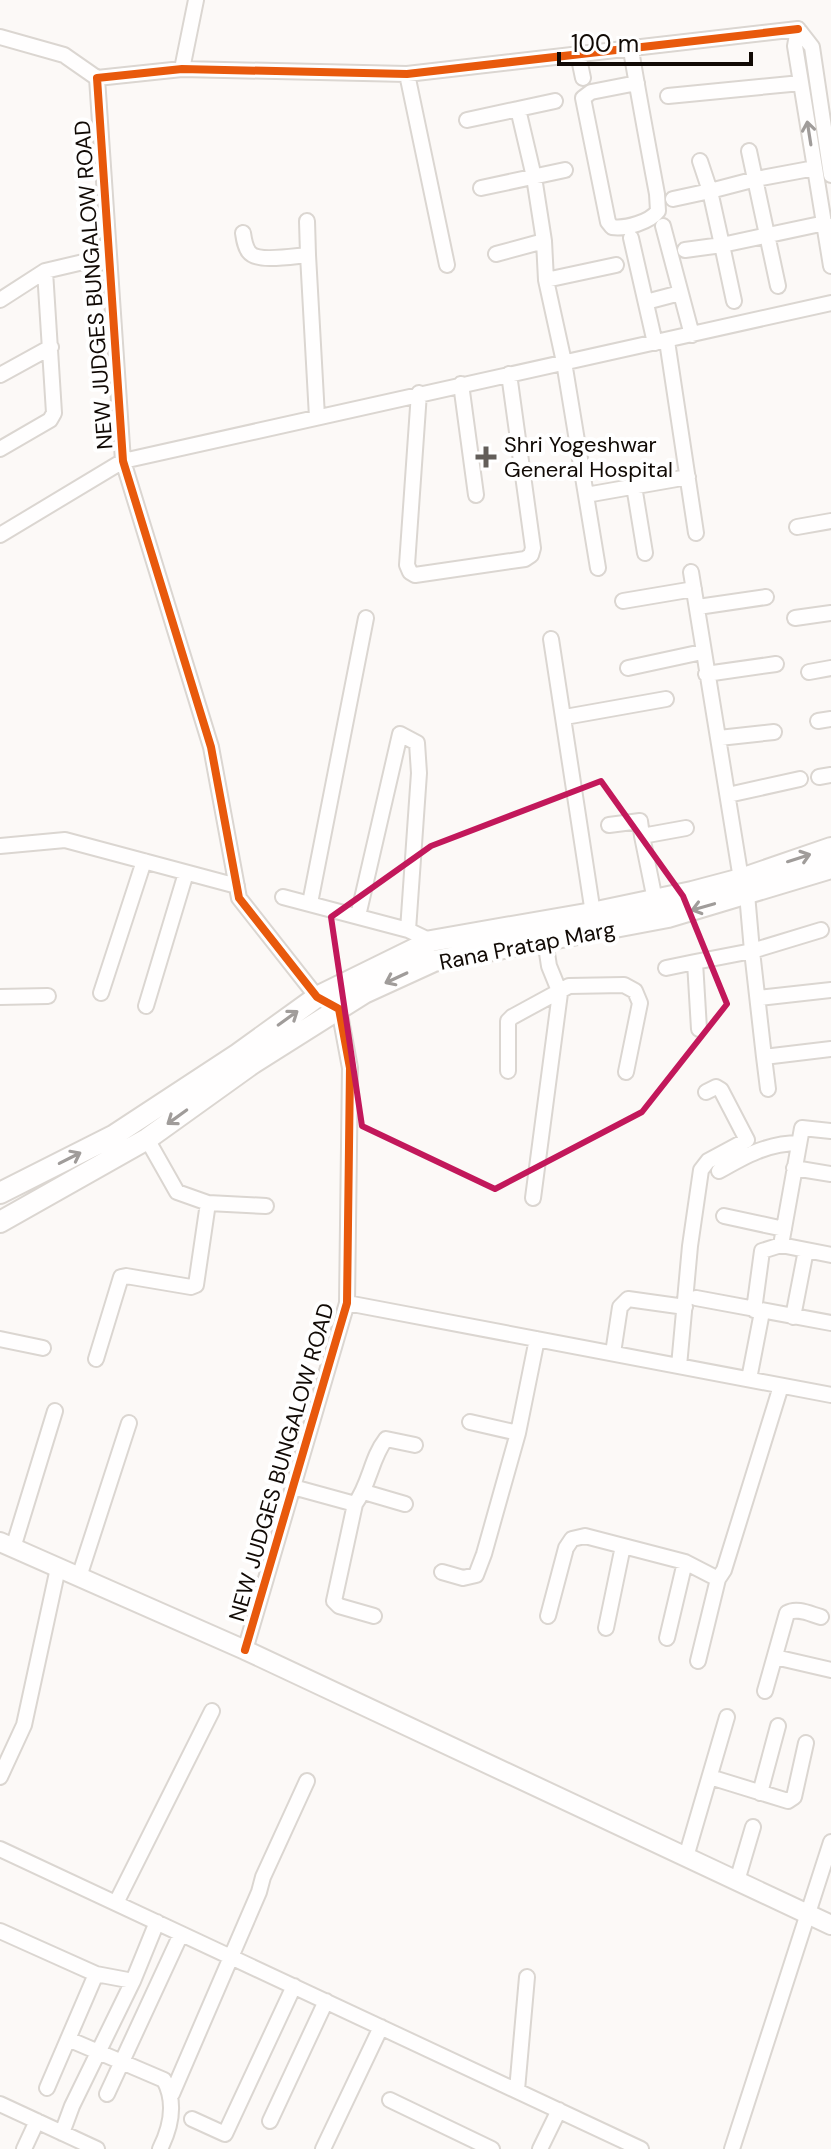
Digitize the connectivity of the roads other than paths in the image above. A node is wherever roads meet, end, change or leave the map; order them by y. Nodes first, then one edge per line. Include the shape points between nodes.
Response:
1 (196, 0) edge
2 (798, 29) junction
3 (0, 37) edge
4 (631, 50) junction
5 (578, 54) junction
6 (182, 69) junction
7 (407, 74) junction
8 (97, 78) junction
9 (583, 78) dead end
10 (637, 83) junction
11 (801, 83) junction
12 (668, 96) dead end
13 (555, 101) dead end
14 (518, 109) junction
15 (467, 120) dead end
16 (749, 151) dead end
17 (700, 161) dead end
18 (815, 168) junction
19 (565, 170) dead end
20 (831, 175) edge
21 (534, 177) junction
22 (756, 179) junction
23 (481, 188) dead end
24 (710, 191) junction
25 (673, 199) dead end
26 (307, 221) dead end
27 (825, 223) junction
28 (663, 226) dead end
29 (243, 233) dead end
30 (766, 234) junction
31 (631, 238) dead end
32 (544, 241) junction
33 (722, 245) junction
34 (685, 250) dead end
35 (496, 254) dead end
36 (308, 255) junction
37 (109, 256) junction
38 (447, 265) dead end
39 (616, 265) dead end
40 (831, 266) edge
41 (45, 271) junction
42 (546, 280) junction
43 (778, 286) dead end
44 (680, 293) junction
45 (0, 300) edge
46 (734, 301) dead end
47 (646, 302) junction
48 (831, 303) edge
49 (692, 335) junction
50 (661, 342) junction
51 (51, 347) junction
52 (564, 362) junction
53 (509, 374) junction
54 (0, 375) edge
55 (461, 384) junction
56 (419, 393) junction
57 (317, 417) junction
58 (0, 449) edge
59 (123, 461) junction
60 (688, 477) junction
61 (634, 486) junction
62 (476, 495) dead end
63 (586, 495) junction
64 (831, 521) edge
65 (797, 527) dead end
66 (696, 533) dead end
67 (0, 535) edge
68 (645, 553) dead end
69 (598, 568) dead end
70 (691, 572) dead end
71 (694, 589) junction
72 (766, 597) dead end
73 (623, 601) dead end
74 (698, 607) junction
75 (831, 613) edge
76 (366, 618) dead end
77 (795, 618) dead end
78 (551, 639) dead end
79 (702, 652) junction
80 (776, 664) dead end
81 (628, 668) dead end
82 (831, 668) edge
83 (809, 672) dead end
84 (706, 674) junction
85 (666, 699) dead end
86 (565, 717) junction
87 (774, 732) dead end
88 (719, 738) junction
89 (800, 779) dead end
90 (728, 795) junction
91 (609, 825) dead end
92 (686, 828) dead end
93 (642, 836) junction
94 (0, 846) edge
95 (831, 848) edge
96 (144, 861) junction
97 (831, 868) edge
98 (186, 873) junction
99 (237, 886) junction
100 (744, 887) junction
101 (283, 897) dead end
102 (655, 900) junction
103 (310, 903) junction
104 (358, 916) junction
105 (594, 923) junction
106 (408, 930) junction
107 (821, 930) dead end
108 (545, 940) junction
109 (431, 941) junction
110 (752, 951) junction
111 (695, 962) junction
112 (666, 968) dead end
113 (831, 990) edge
114 (101, 993) dead end
115 (560, 993) junction
116 (48, 996) dead end
117 (0, 997) edge
118 (317, 997) junction
119 (759, 998) junction
120 (146, 1006) dead end
121 (339, 1009) junction
122 (699, 1029) dead end
123 (831, 1049) edge
124 (764, 1057) junction
125 (508, 1071) dead end
126 (626, 1072) dead end
127 (768, 1089) dead end
128 (706, 1092) dead end
129 (831, 1131) edge
130 (147, 1139) junction
131 (799, 1143) junction
132 (794, 1168) junction
133 (719, 1171) dead end
134 (831, 1174) edge
135 (0, 1193) edge
136 (533, 1198) dead end
137 (208, 1203) junction
138 (266, 1206) dead end
139 (724, 1216) dead end
140 (0, 1222) edge
141 (784, 1229) junction
142 (781, 1245) junction
143 (806, 1250) junction
144 (831, 1255) edge
145 (347, 1303) junction
146 (691, 1303) junction
147 (758, 1311) junction
148 (793, 1317) junction
149 (831, 1323) edge
150 (0, 1339) edge
151 (537, 1339) junction
152 (43, 1348) dead end
153 (613, 1353) junction
154 (96, 1359) dead end
155 (679, 1366) junction
156 (749, 1379) junction
157 (781, 1386) junction
158 (831, 1395) edge
159 (55, 1411) dead end
160 (470, 1422) dead end
161 (129, 1423) dead end
162 (518, 1433) junction
163 (415, 1445) dead end
164 (293, 1487) junction
165 (359, 1498) junction
166 (405, 1504) dead end
167 (7, 1545) edge
168 (623, 1546) junction
169 (685, 1562) junction
170 (58, 1568) junction
171 (442, 1572) dead end
172 (79, 1577) junction
173 (718, 1579) junction
174 (374, 1616) dead end
175 (548, 1616) dead end
176 (821, 1617) dead end
177 (606, 1628) dead end
178 (667, 1638) dead end
179 (245, 1650) junction
180 (775, 1657) junction
181 (698, 1661) dead end
182 (831, 1670) edge
183 (765, 1691) dead end
184 (212, 1711) dead end
185 (727, 1717) dead end
186 (778, 1726) dead end
187 (806, 1743) dead end
188 (0, 1777) edge
189 (710, 1777) junction
190 (307, 1781) dead end
191 (760, 1793) junction
192 (753, 1827) dead end
193 (831, 1842) edge
194 (0, 1849) edge
195 (686, 1857) junction
196 (737, 1881) junction
197 (116, 1903) junction
198 (809, 1915) junction
199 (157, 1922) junction
200 (831, 1925) edge
201 (0, 1931) edge
202 (181, 1934) junction
203 (230, 1956) junction
204 (96, 1974) junction
205 (527, 1977) dead end
206 (133, 1981) junction
207 (294, 1986) junction
208 (326, 2001) junction
209 (381, 2027) junction
210 (68, 2039) junction
211 (98, 2052) junction
212 (121, 2062) junction
213 (47, 2088) dead end
214 (517, 2090) junction
215 (107, 2094) dead end
216 (172, 2094) junction
217 (390, 2100) dead end
218 (0, 2104) edge
219 (559, 2110) junction
220 (192, 2119) dead end
221 (37, 2121) junction
222 (270, 2121) dead end
223 (62, 2133) junction
224 (486, 2148) edge
225 (24, 2149) edge
226 (97, 2149) edge
227 (160, 2149) edge
228 (323, 2149) edge
229 (540, 2149) edge
230 (641, 2149) edge
231 (732, 2149) edge

1 - 6 street
2 - 4 street
2 - 11 street
2 - 20 street via 812,47
3 - 8 street via 64,55
4 - 5 street
4 - 10 street
5 - 7 street
5 - 9 street
6 - 7 street
6 - 8 street
7 - 38 street
8 - 37 street, NEW JUDGES BUNGALOW ROAD
10 - 10 street via 583,98 608,222 618,228 658,211
11 - 12 street
18 -> 11 street
13 - 14 street
14 - 15 street
14 - 21 street
16 - 22 street
17 - 24 street
18 - 22 street
18 - 27 street
19 - 21 street
21 - 23 street
21 - 32 street
22 - 24 street
22 - 30 street
24 - 25 street
24 - 33 street
26 - 36 street
27 - 30 street
27 - 40 street
28 - 44 street
29 - 36 street via 251,256
30 - 33 street
30 - 43 street
31 - 47 street
32 - 35 street
32 - 42 street
33 - 34 street
33 - 46 street
36 - 57 street
37 - 41 street
37 - 59 street, NEW JUDGES BUNGALOW ROAD
39 - 42 street
41 - 45 street
41 - 51 street
42 - 52 street
44 - 47 street
44 - 49 street
47 - 50 street
48 - 49 street
49 - 50 street
50 - 52 street
50 - 60 street
51 - 54 street
51 - 58 street via 54,413
52 - 53 street
52 - 63 street
53 - 55 street
53 - 56 street via 533,548 525,559 410,572
55 - 56 street
55 - 62 street
56 - 57 street
57 - 59 street
59 - 67 street
59 - 99 street, NEW JUDGES BUNGALOW ROAD via 211,747
60 - 61 street
60 - 66 street
61 - 63 street
61 - 68 street
63 - 69 street
64 - 65 street
70 - 71 street
71 - 73 street
71 - 74 street
72 - 74 street
74 - 79 street
75 - 77 street
76 - 103 street
78 - 86 street
79 - 81 street
79 - 84 street
80 - 84 street
82 - 83 street
84 - 88 street
85 - 86 street
86 - 105 street
87 - 88 street
88 - 90 street
89 - 90 street
90 - 100 street
91 - 93 street via 640,821
92 - 93 street
93 - 102 street
94 - 96 street via 65,840
100 -> 95 main road, Rana Pratap Marg
96 - 98 street
96 - 114 street
97 - 100 main road, Rana Pratap Marg
98 - 99 street
98 - 120 street
99 - 118 street, NEW JUDGES BUNGALOW ROAD via 239,898
100 - 102 main road, Rana Pratap Marg
100 -> 105 main road, Rana Pratap Marg via 668,917
100 - 110 street
101 - 103 street
102 - 105 main road, Rana Pratap Marg
103 - 104 street
104 - 106 street
104 - 106 street via 400,734 417,743 419,773
105 - 108 main road, Rana Pratap Marg
105 - 109 main road, Rana Pratap Marg
106 - 109 street
107 - 110 street
108 - 115 street
108 -> 121 main road, Rana Pratap Marg via 434,961
109 - 118 main road, Rana Pratap Marg
110 - 111 street
110 - 119 street
111 - 112 street
111 - 122 street
113 - 119 street
115 - 125 street via 508,1021
115 - 126 street via 569,986 624,985 635,991 640,1003
115 - 136 street
116 - 117 street
118 - 121 street, NEW JUDGES BUNGALOW ROAD
135 -> 118 main road, Rana Pratap Marg via 113,1136
119 - 124 street
121 -> 130 main road, Rana Pratap Marg
121 - 145 street, NEW JUDGES BUNGALOW ROAD via 350,1068
123 - 124 street
124 - 127 street
128 - 146 street via 721,1090 747,1140 701,1170
129 - 131 street via 802,1128
130 - 137 street via 177,1192
130 - 140 main road, Rana Pratap Marg
131 - 132 street
131 - 133 street via 752,1152
132 - 134 street
132 - 141 street
137 - 138 street
137 - 154 street via 196,1285 121,1277
139 - 141 street
141 - 142 street
142 - 143 street
142 - 147 street via 762,1251
143 - 144 street
143 - 148 street
145 - 151 street
145 - 164 street, NEW JUDGES BUNGALOW ROAD
146 - 147 street
146 - 153 street via 623,1302
146 - 155 street
147 - 148 street
147 - 156 street
148 - 149 street
150 - 152 street
151 - 153 street
151 - 162 street
153 - 155 street
155 - 156 street
156 - 157 street
157 - 158 street
157 - 173 street
159 - 167 street
160 - 162 street
161 - 172 street
162 - 171 street via 476,1575 463,1578
163 - 165 street via 386,1439
164 - 165 street
164 - 179 street, NEW JUDGES BUNGALOW ROAD
165 - 166 street
165 - 174 street via 334,1601
167 - 170 street
168 - 169 street
168 - 175 street via 585,1536 572,1539
168 - 177 street
169 - 173 street
169 - 178 street
170 - 172 street
170 - 188 street via 24,1725
172 - 179 street
173 - 181 street
176 - 180 street via 787,1613
179 - 195 street
180 - 182 street
180 - 183 street
184 - 197 street
185 - 189 street
186 - 191 street
187 - 191 street via 794,1797 788,1801
189 - 191 street
189 - 195 street
190 - 203 street
192 - 196 street
193 - 198 street
194 - 197 street
195 - 196 street
196 - 198 street
197 - 199 street
198 - 200 street
198 - 231 street
199 - 202 street
199 - 206 street
201 - 204 street
202 - 203 street
202 - 212 street
203 - 207 street
203 - 216 street
204 - 206 street
204 - 210 street
205 - 214 street
206 - 211 street
207 - 208 street
207 - 220 street via 225,2134
208 - 209 street
208 - 222 street
209 - 214 street
209 - 228 street
210 - 211 street
210 - 213 street
211 - 212 street
211 - 223 street
212 - 215 street
212 - 216 street via 164,2080
214 - 219 street
216 - 227 street via 169,2133
217 - 224 street
218 - 221 street
219 - 229 street
219 - 230 street
221 - 223 street
221 - 225 street
223 - 226 street

